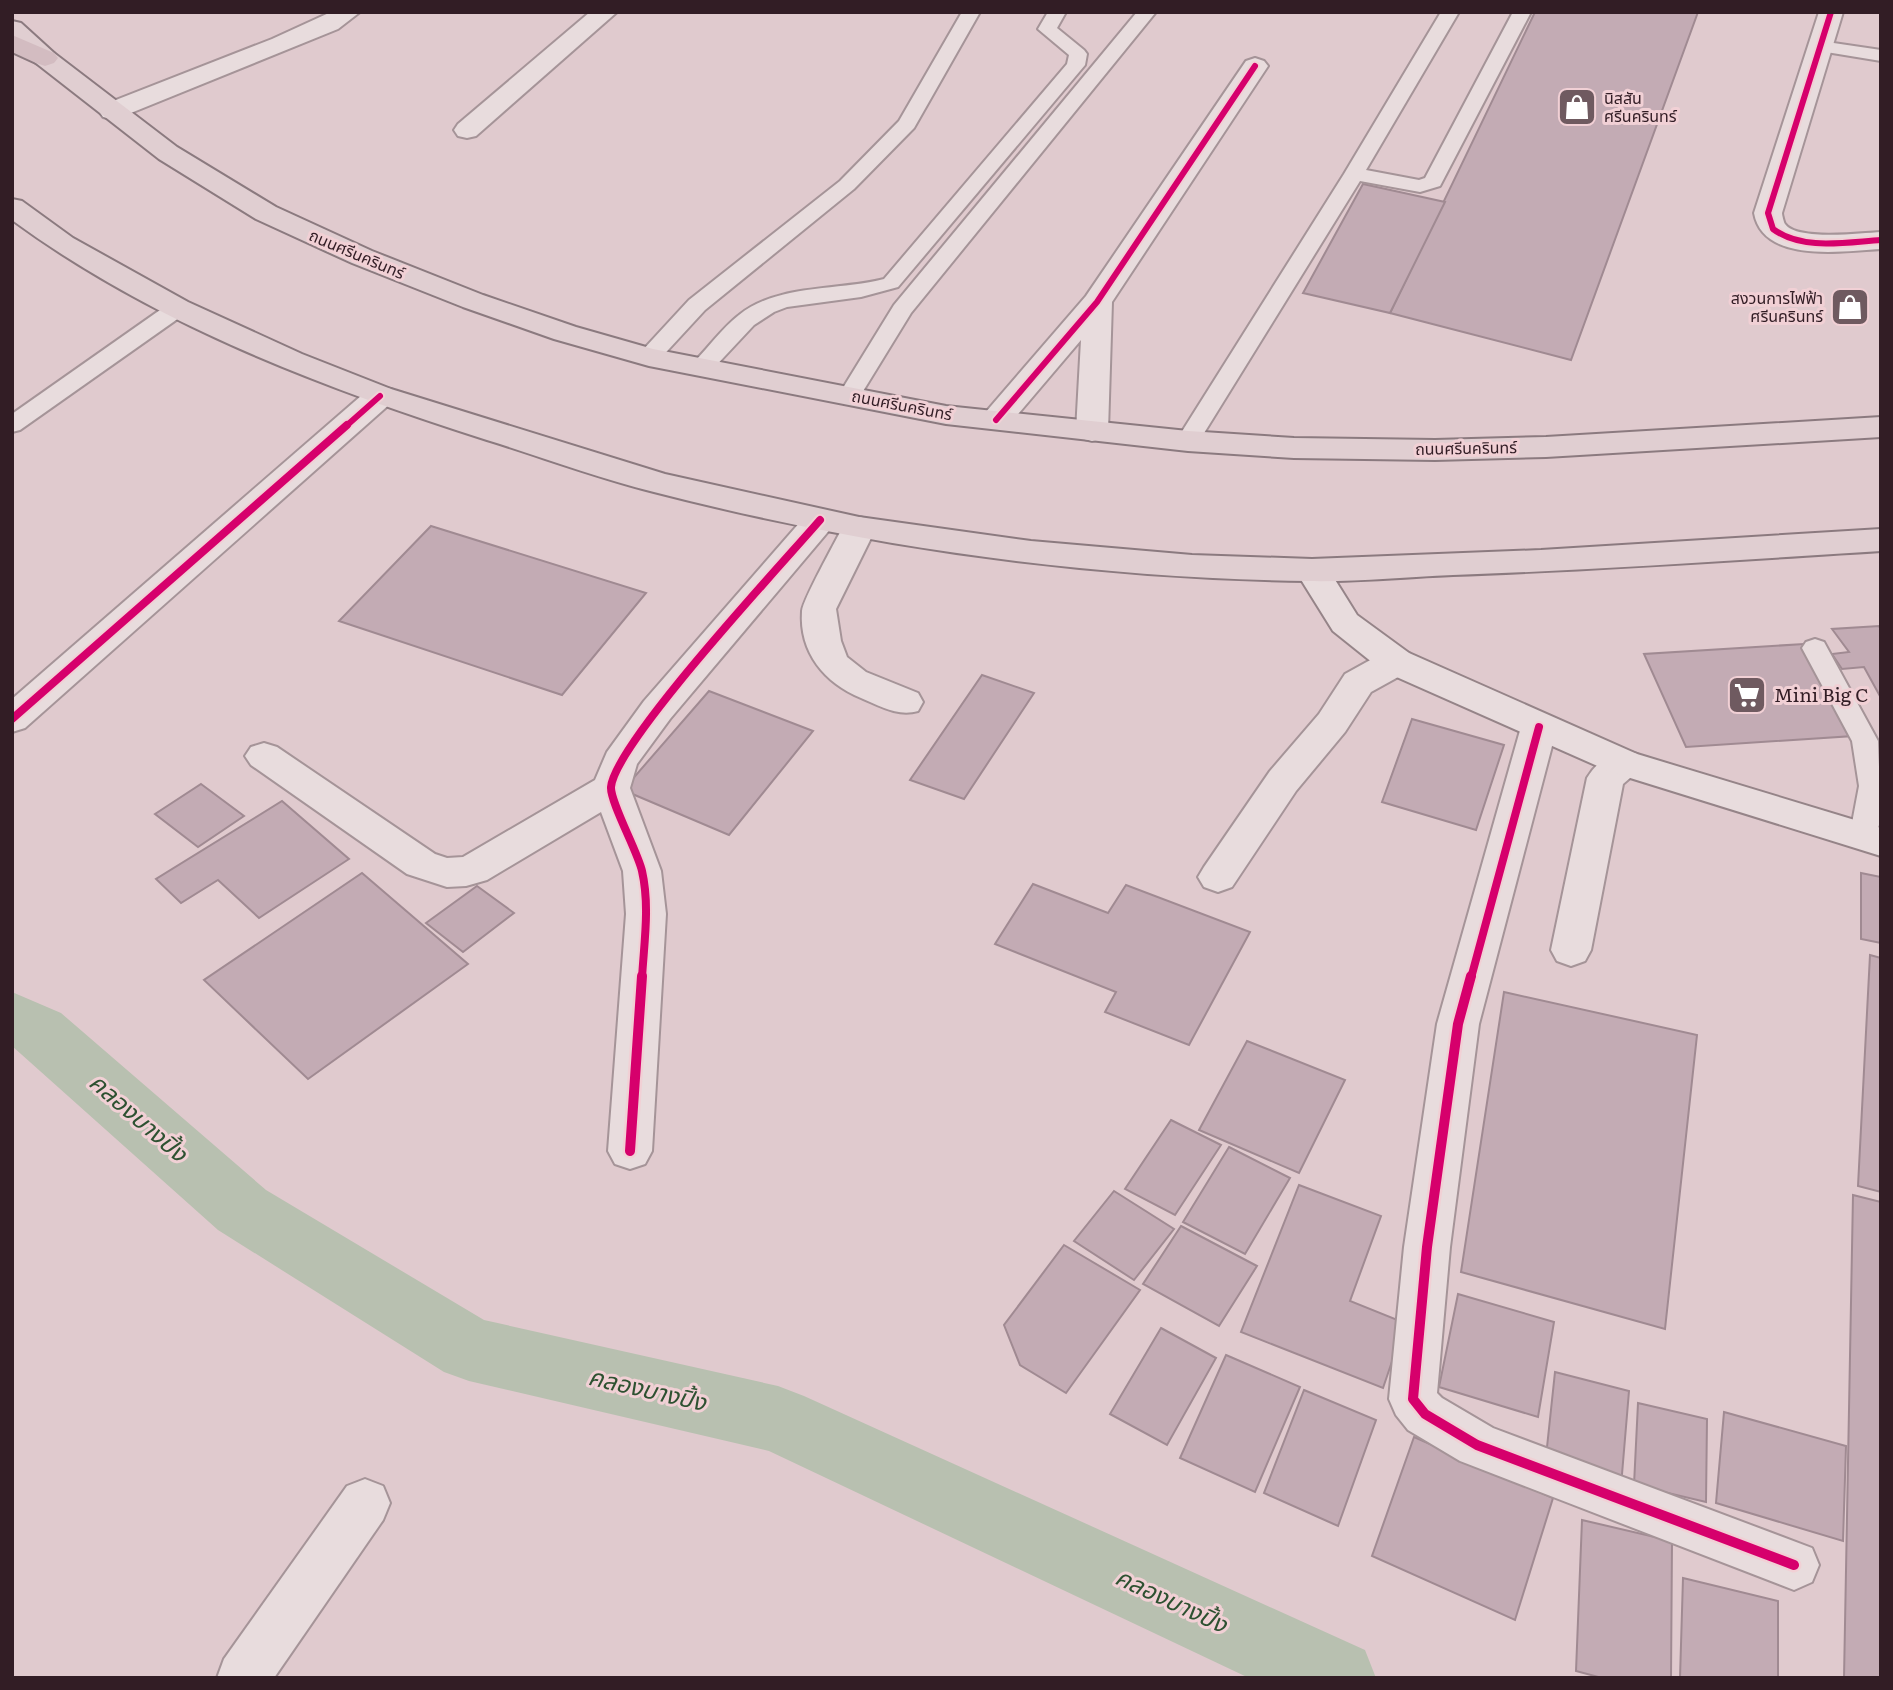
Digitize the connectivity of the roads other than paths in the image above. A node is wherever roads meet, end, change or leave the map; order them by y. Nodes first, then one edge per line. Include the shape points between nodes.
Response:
1 (348, 12) edge
2 (605, 12) edge
3 (971, 12) edge
4 (1057, 12) edge
5 (1147, 12) edge
6 (1450, 12) edge
7 (1522, 12) edge
8 (1831, 12) edge
9 (12, 27) edge
10 (12, 42) edge
11 (1820, 46) junction
12 (1881, 56) edge
13 (45, 58) junction
14 (1255, 66) dead end
15 (112, 111) junction
16 (467, 130) dead end
17 (1354, 174) junction
18 (12, 207) edge
19 (1881, 240) edge
20 (1097, 302) junction
21 (178, 307) junction
22 (649, 357) junction
23 (702, 367) junction
24 (380, 396) junction
25 (849, 396) junction
26 (996, 420) junction
27 (12, 425) edge
28 (1881, 427) edge
29 (1092, 431) junction
30 (1188, 441) junction
31 (820, 520) junction
32 (859, 528) junction
33 (1880, 541) edge
34 (1312, 570) junction
35 (1815, 648) dead end
36 (1396, 662) junction
37 (905, 702) dead end
38 (12, 719) edge
39 (1539, 727) junction
40 (264, 756) dead end
41 (1624, 763) junction
42 (611, 788) junction
43 (1872, 841) edge
44 (1218, 877) dead end
45 (1571, 950) dead end
46 (630, 1151) dead end
47 (365, 1503) dead end
48 (1794, 1565) dead end
49 (243, 1678) edge

1 - 15 street via 329,24
2 - 16 street
3 - 22 lane via 907,124 847,185 698,305
4 - 23 lane via 1047,29 1078,54 1076,65 891,283 766,307 746,320
5 - 25 lane via 902,310
6 - 17 lane
7 - 17 lane via 1433,182 1420,186
8 - 11 street
9 - 13 main road, ถนนศรีนครินทร์
10 - 13 highway
11 - 12 lane
11 - 19 street via 1768,213 1771,227 1781,236 1810,242
13 - 15 main road, ถนนศรีนครินทร์
14 - 20 street
15 - 22 main road, ถนนศรีนครินทร์ via 168,153 265,214 473,301
17 - 30 lane
18 - 21 main road via 63,244
20 - 26 street
20 - 29 street
21 - 24 main road
21 - 27 lane
22 - 23 main road, ถนนศรีนครินทร์
23 - 25 main road, ถนนศรีนครินทร์
24 - 31 main road via 658,483
24 - 38 street
25 - 26 main road, ถนนศรีนครินทร์
26 - 29 main road, ถนนศรีนครินทร์
28 - 30 main road, ถนนศรีนครินทร์ via 1435,450
29 - 30 main road, ถนนศรีนครินทร์
31 - 32 main road
31 - 42 street via 657,710 620,761
32 - 34 main road via 1031,552 1192,566
32 - 37 street via 819,609 823,641 832,663 853,681
33 - 34 main road
34 - 36 street via 1345,623
35 - 43 lane via 1866,741 1873,786
36 - 39 street
36 - 44 street via 1358,683
39 - 41 street
39 - 48 street via 1458,1024 1427,1247 1413,1399 1425,1414 1477,1445
40 - 42 street via 421,864 441,873 473,870
41 - 43 street
41 - 45 street via 1606,778
42 - 46 street via 642,871 646,914
47 - 49 street

